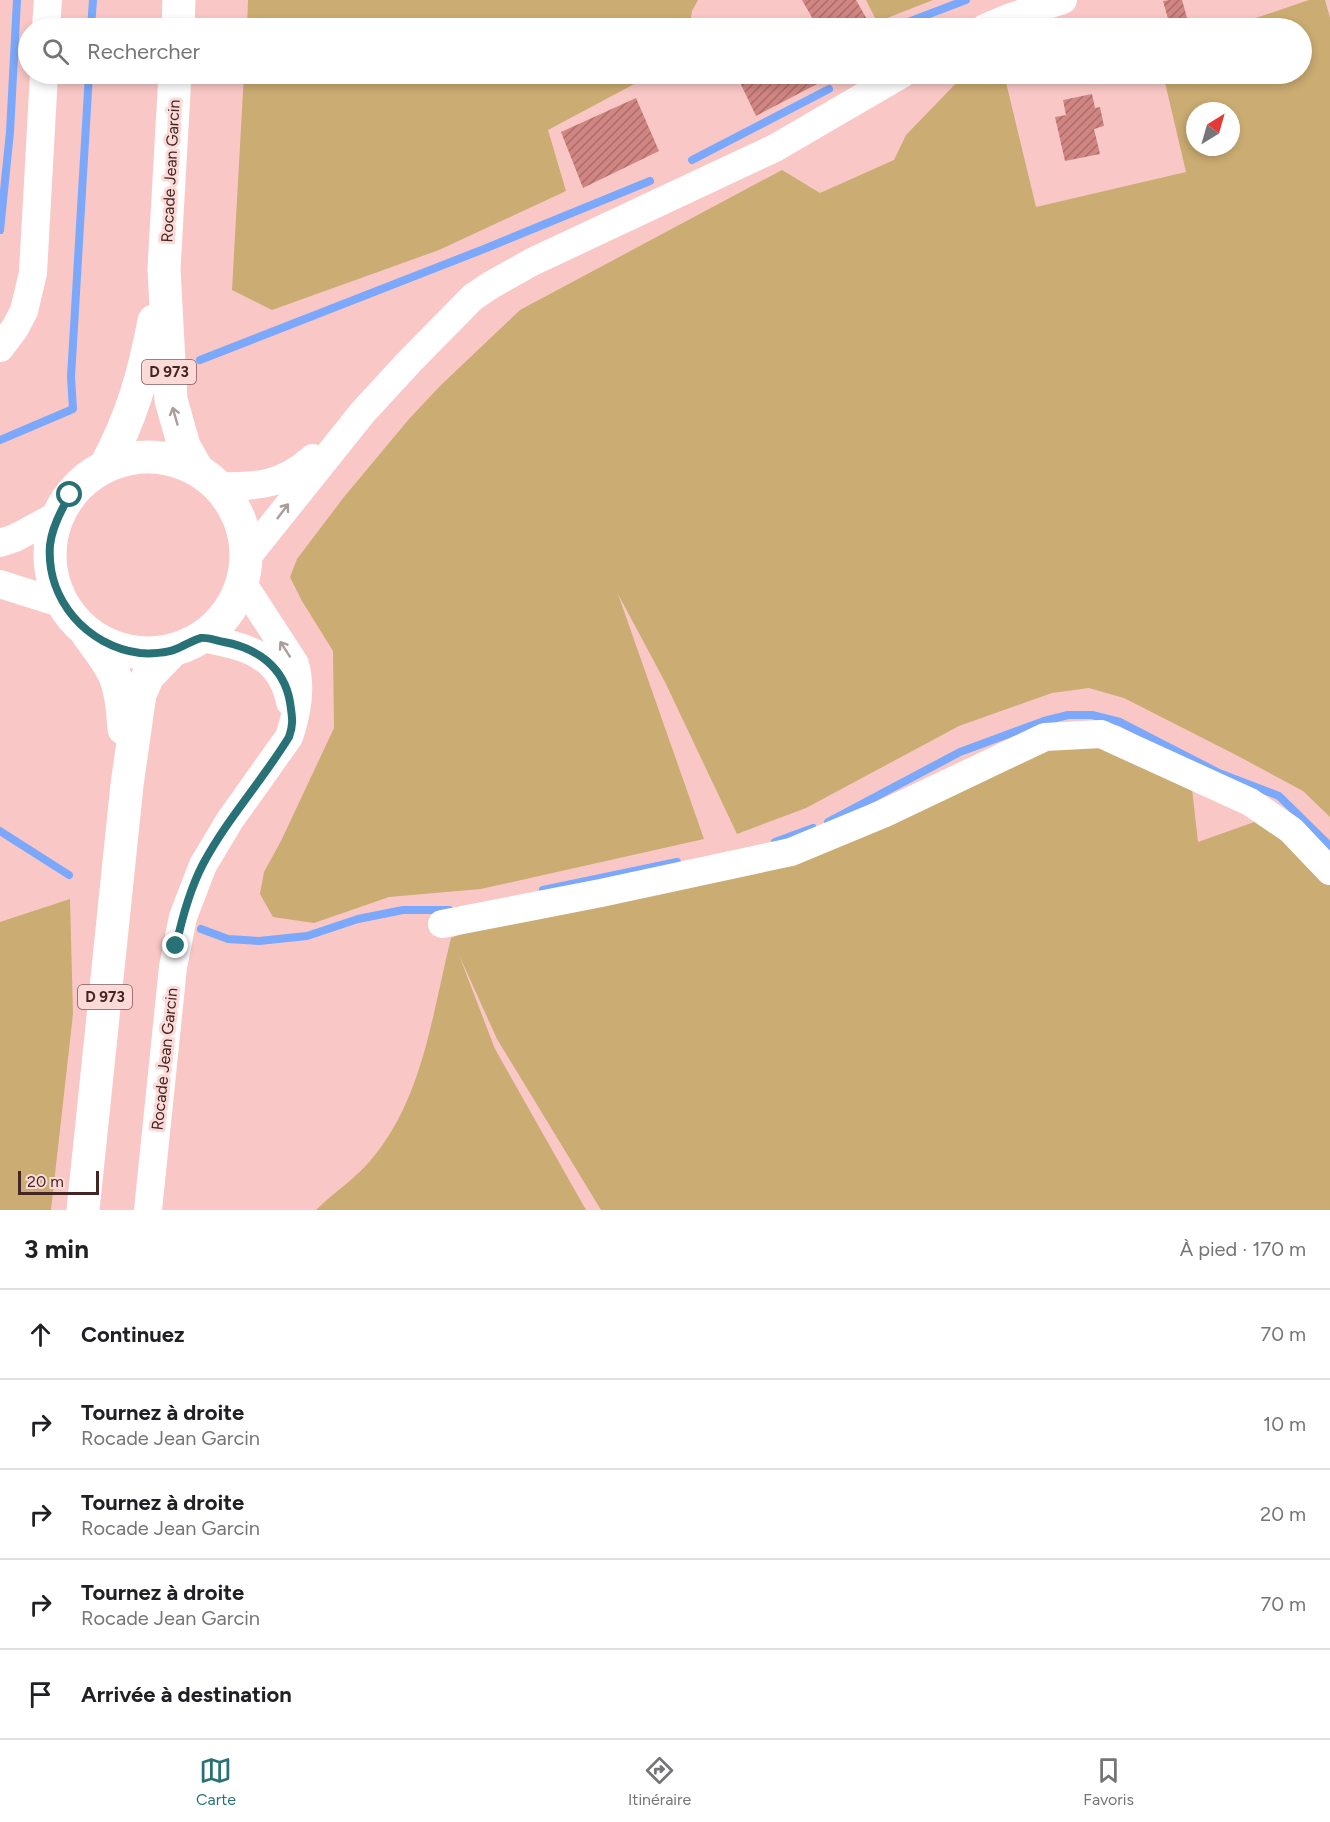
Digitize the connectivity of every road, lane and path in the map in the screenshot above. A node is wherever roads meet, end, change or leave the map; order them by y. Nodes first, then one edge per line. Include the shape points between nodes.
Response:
1 (48, 0) edge
2 (179, 0) edge
3 (1063, 0) edge
4 (47, 18) edge
5 (178, 18) edge
6 (1009, 18) edge
7 (43, 84) edge
8 (174, 84) edge
9 (885, 84) edge
10 (164, 269) junction
11 (0, 348) edge
12 (363, 412) junction
13 (106, 465) junction
14 (208, 478) junction
15 (58, 515) junction
16 (0, 543) edge
17 (245, 570) junction
18 (0, 584) edge
19 (63, 604) junction
20 (83, 629) junction
21 (188, 644) junction
22 (293, 724) junction
23 (127, 785) junction
24 (1330, 871) edge
25 (442, 924) dead end
26 (82, 1210) edge
27 (148, 1210) edge

1 - 4 street
2 - 5 main road
3 - 6 street
7 - 11 street via 33,273 24,311
8 - 10 main road, Rocade Jean Garcin / D 973
9 - 12 street via 775,148 491,285 447,322
10 - 13 main road, Rocade Jean Garcin / D 973 via 146,364 132,411
14 -> 10 main road, Rocade Jean Garcin / D 973 via 184,446 171,400
12 - 14 street via 301,469 285,478 263,484
17 -> 12 street
13 - 14 main road via 152,456 176,460
13 - 15 main road via 86,478
14 - 17 main road via 235,507 244,532
15 - 16 street
15 - 19 main road via 50,545 52,576
17 - 21 main road via 234,604 220,623
22 -> 17 street, Rocade Jean Garcin via 300,690 295,664
18 - 19 street
19 - 20 main road
20 - 21 main road via 111,646 142,653
20 - 23 main road, D 973 via 112,666 122,694
21 - 22 street via 234,644 265,658 280,675
21 - 23 main road, D 973 via 148,676 140,694
22 - 27 street, Rocade Jean Garcin via 279,754 230,820 203,865 183,917 173,967
23 - 26 main road, D 973
24 - 25 street via 1291,830 1250,802 1101,734 1045,737 885,813 791,852

